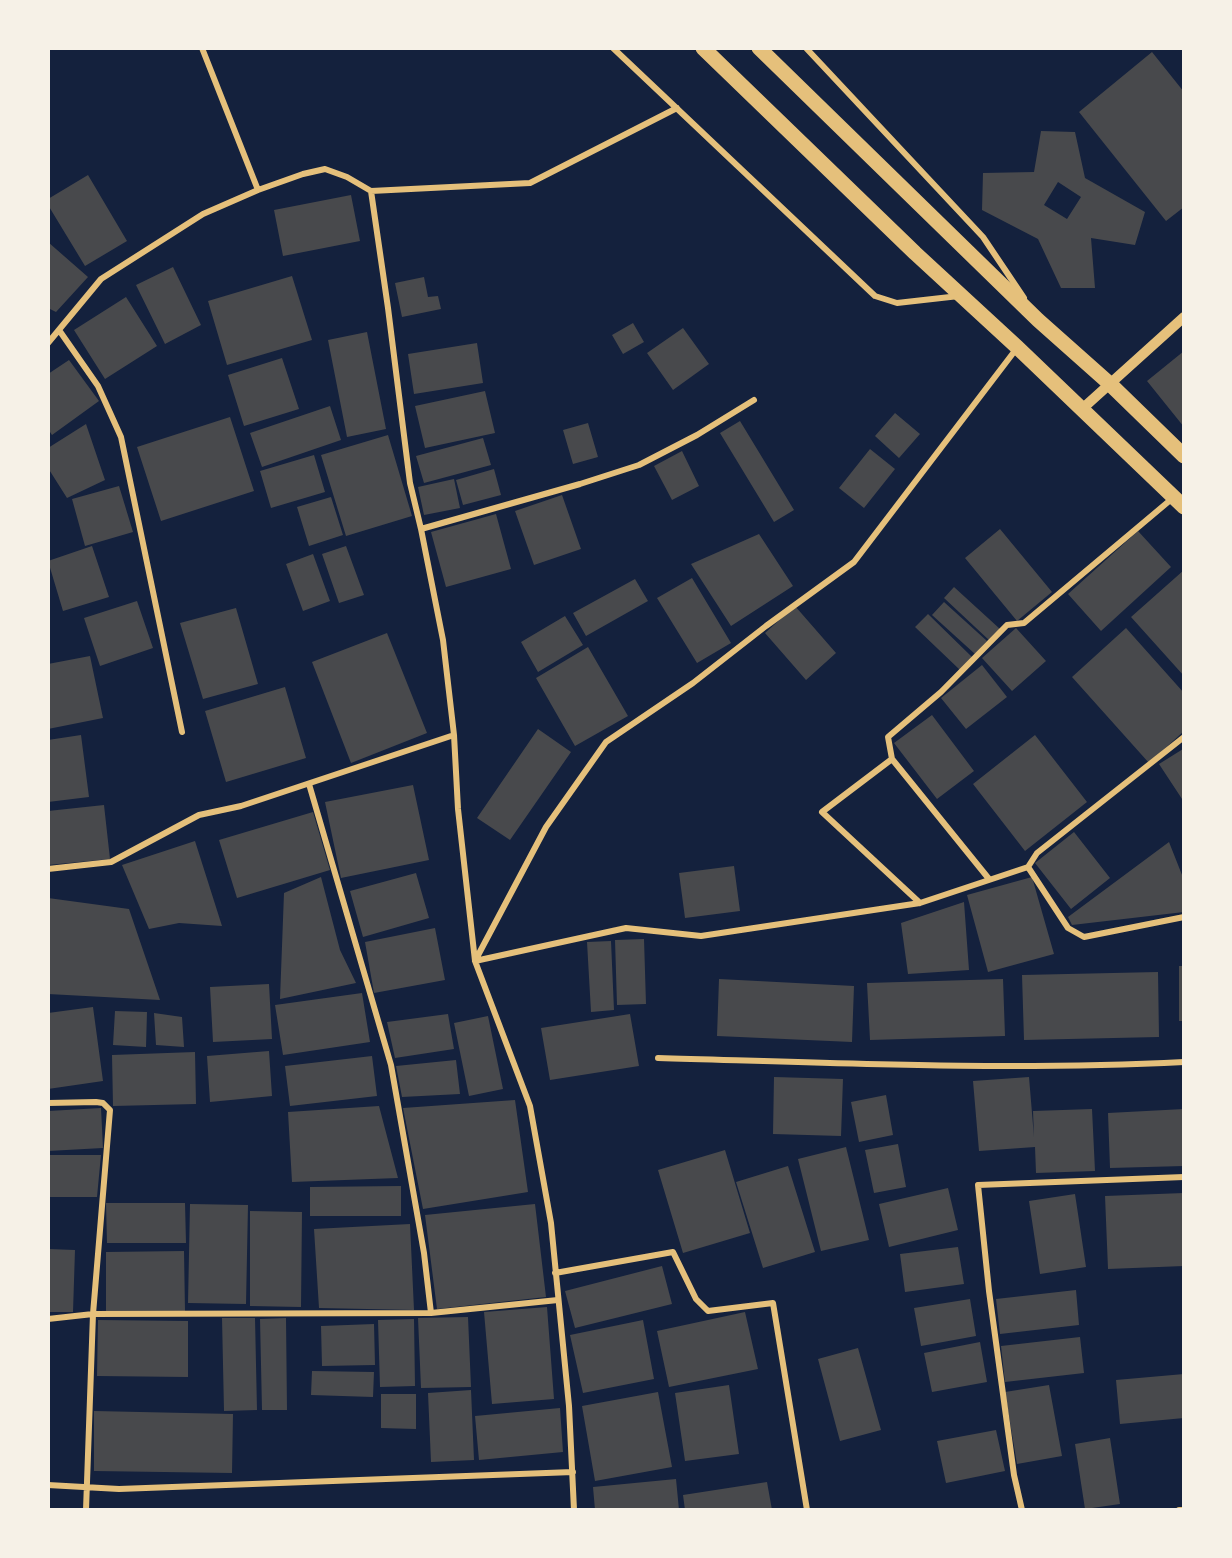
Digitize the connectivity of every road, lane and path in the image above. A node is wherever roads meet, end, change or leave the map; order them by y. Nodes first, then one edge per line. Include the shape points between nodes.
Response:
1 (202, 48) edge
2 (613, 48) edge
3 (703, 48) edge
4 (759, 48) edge
5 (806, 48) edge
6 (677, 108) junction
7 (258, 190) junction
8 (371, 191) junction
9 (959, 296) junction
10 (1184, 317) edge
11 (1038, 320) junction
12 (59, 330) junction
13 (48, 343) edge
14 (1017, 347) junction
15 (1110, 384) junction
16 (754, 400) dead end
17 (1082, 409) junction
18 (1184, 456) edge
19 (1179, 502) edge
20 (421, 529) junction
21 (182, 732) dead end
22 (454, 735) junction
23 (1184, 737) edge
24 (892, 759) junction
25 (309, 784) junction
26 (1028, 867) junction
27 (48, 869) edge
28 (988, 879) junction
29 (920, 903) junction
30 (1184, 916) edge
31 (475, 961) junction
32 (658, 1058) dead end
33 (1184, 1062) edge
34 (48, 1103) edge
35 (1184, 1177) edge
36 (555, 1273) junction
37 (558, 1300) junction
38 (430, 1313) junction
39 (93, 1314) junction
40 (48, 1319) edge
41 (573, 1472) junction
42 (48, 1485) edge
43 (86, 1488) junction
44 (1184, 1509) edge
45 (86, 1510) edge
46 (574, 1510) edge
47 (807, 1510) edge
48 (1022, 1510) edge
49 (1179, 1510) edge

1 - 7 street
2 - 6 street
3 - 9 main road
4 - 11 main road
5 - 11 street via 983,237
6 - 8 street via 530,183
6 - 9 street via 875,296 897,303
7 - 8 street via 326,169
7 - 12 street via 203,214 101,279
8 - 20 street via 410,483
9 - 14 main road
10 - 15 street
11 - 15 main road
12 - 13 street
12 - 21 street via 98,386 121,437
14 - 17 main road
14 - 31 street via 854,562 606,742 546,827
15 - 17 street
15 - 18 main road
16 - 20 street via 639,465
17 - 19 main road
19 - 24 street via 1024,623 1007,626 941,692 888,737
20 - 22 street via 443,640
22 - 25 street
22 - 31 street
23 - 26 street via 1037,853
24 - 28 street
24 - 29 street via 822,812
25 - 27 street via 199,815 111,862
25 - 38 street via 391,1065 424,1253
26 - 28 street
26 - 30 street via 1068,928 1084,937
28 - 29 street
29 - 31 street via 701,936 626,928
31 - 36 street via 530,1107 551,1223
32 - 33 street via 1092,1066
34 - 39 street via 96,1102 110,1110
35 - 48 street via 978,1185 989,1291
36 - 37 street
36 - 47 street via 673,1252 696,1299 708,1311 773,1303
37 - 38 street
37 - 41 street
38 - 39 street
39 - 40 street
39 - 43 street
41 - 43 street
41 - 46 street
42 - 43 street
43 - 45 street
44 - 49 street

